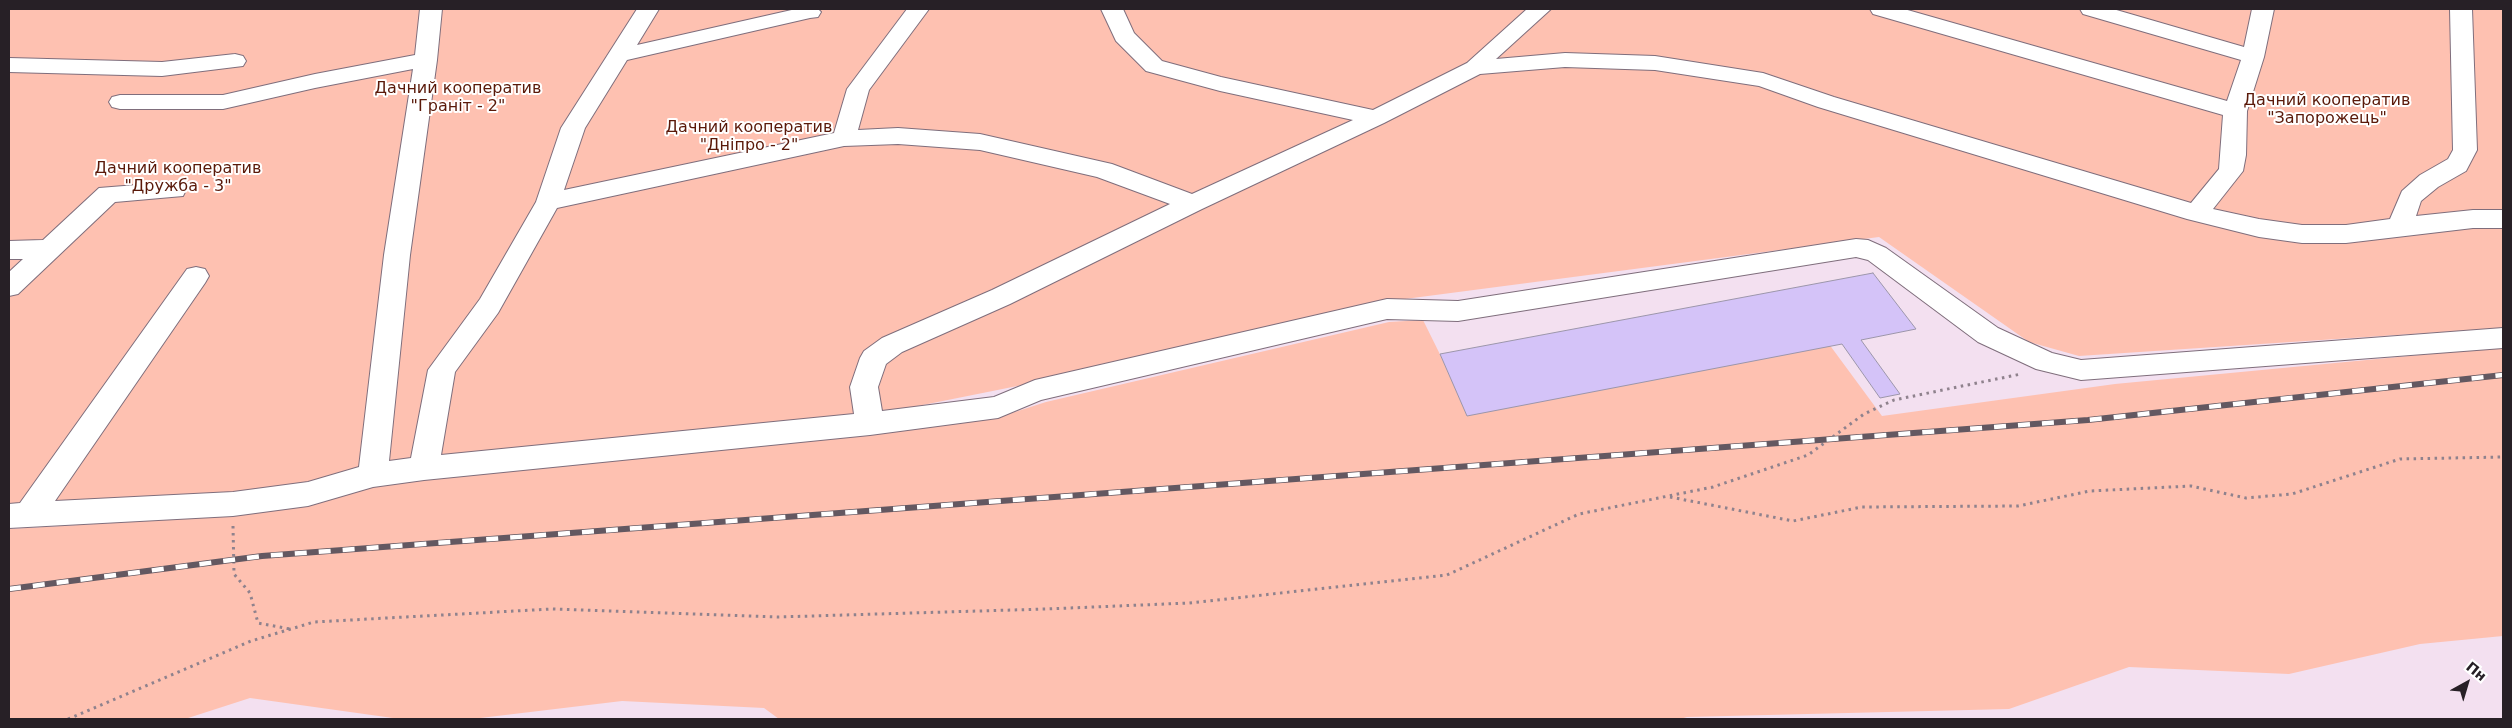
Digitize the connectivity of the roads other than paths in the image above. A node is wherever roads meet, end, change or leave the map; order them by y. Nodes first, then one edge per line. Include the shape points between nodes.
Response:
1 (431, 9) edge
2 (648, 9) edge
3 (918, 9) edge
4 (1112, 9) edge
5 (1881, 9) edge
6 (2091, 9) edge
7 (2263, 9) edge
8 (2460, 9) edge
9 (1536, 10) edge
10 (810, 12) dead end
11 (620, 55) junction
12 (2253, 57) junction
13 (426, 60) junction
14 (234, 61) dead end
15 (9, 65) edge
16 (1475, 68) junction
17 (120, 102) dead end
18 (2235, 111) junction
19 (1376, 118) junction
20 (844, 138) junction
21 (174, 190) dead end
22 (548, 202) junction
23 (1193, 203) junction
24 (2196, 213) junction
25 (2503, 219) edge
26 (2401, 226) junction
27 (51, 249) junction
28 (9, 250) edge
29 (196, 276) dead end
30 (9, 287) edge
31 (2503, 338) edge
32 (870, 424) junction
33 (424, 468) junction
34 (373, 475) junction
35 (19, 515) edge

1 - 13 lane
2 - 11 lane
3 - 20 lane via 858,89
4 - 19 lane via 1124,36 1154,66
5 - 18 lane
6 - 12 lane
7 - 12 lane
8 - 26 lane via 2465,150 2457,165 2429,181 2411,197
9 - 16 lane
10 - 11 lane
11 - 22 lane via 573,128
12 - 18 lane
13 - 17 lane via 223,102
13 - 34 lane via 397,255
14 - 15 lane via 162,69
16 - 19 lane
16 - 24 lane via 1565,60 1655,62 1763,80 1826,102
18 - 24 lane via 2231,171
19 - 23 lane
20 - 22 lane
20 - 23 lane via 898,136 980,142 1103,170
21 - 27 lane via 108,194
22 - 33 lane via 490,306 442,370
23 - 32 lane via 1001,297 892,345 874,358 864,387
24 - 26 lane via 2302,234 2346,234
25 - 26 lane
27 - 28 lane
27 - 30 lane
29 - 35 lane
31 - 32 lane via 2080,370 2046,362 1988,335 1877,254 1856,248 1458,311 1387,309 1035,391 998,407
32 - 33 lane
33 - 34 lane
34 - 35 lane via 308,494 233,504

